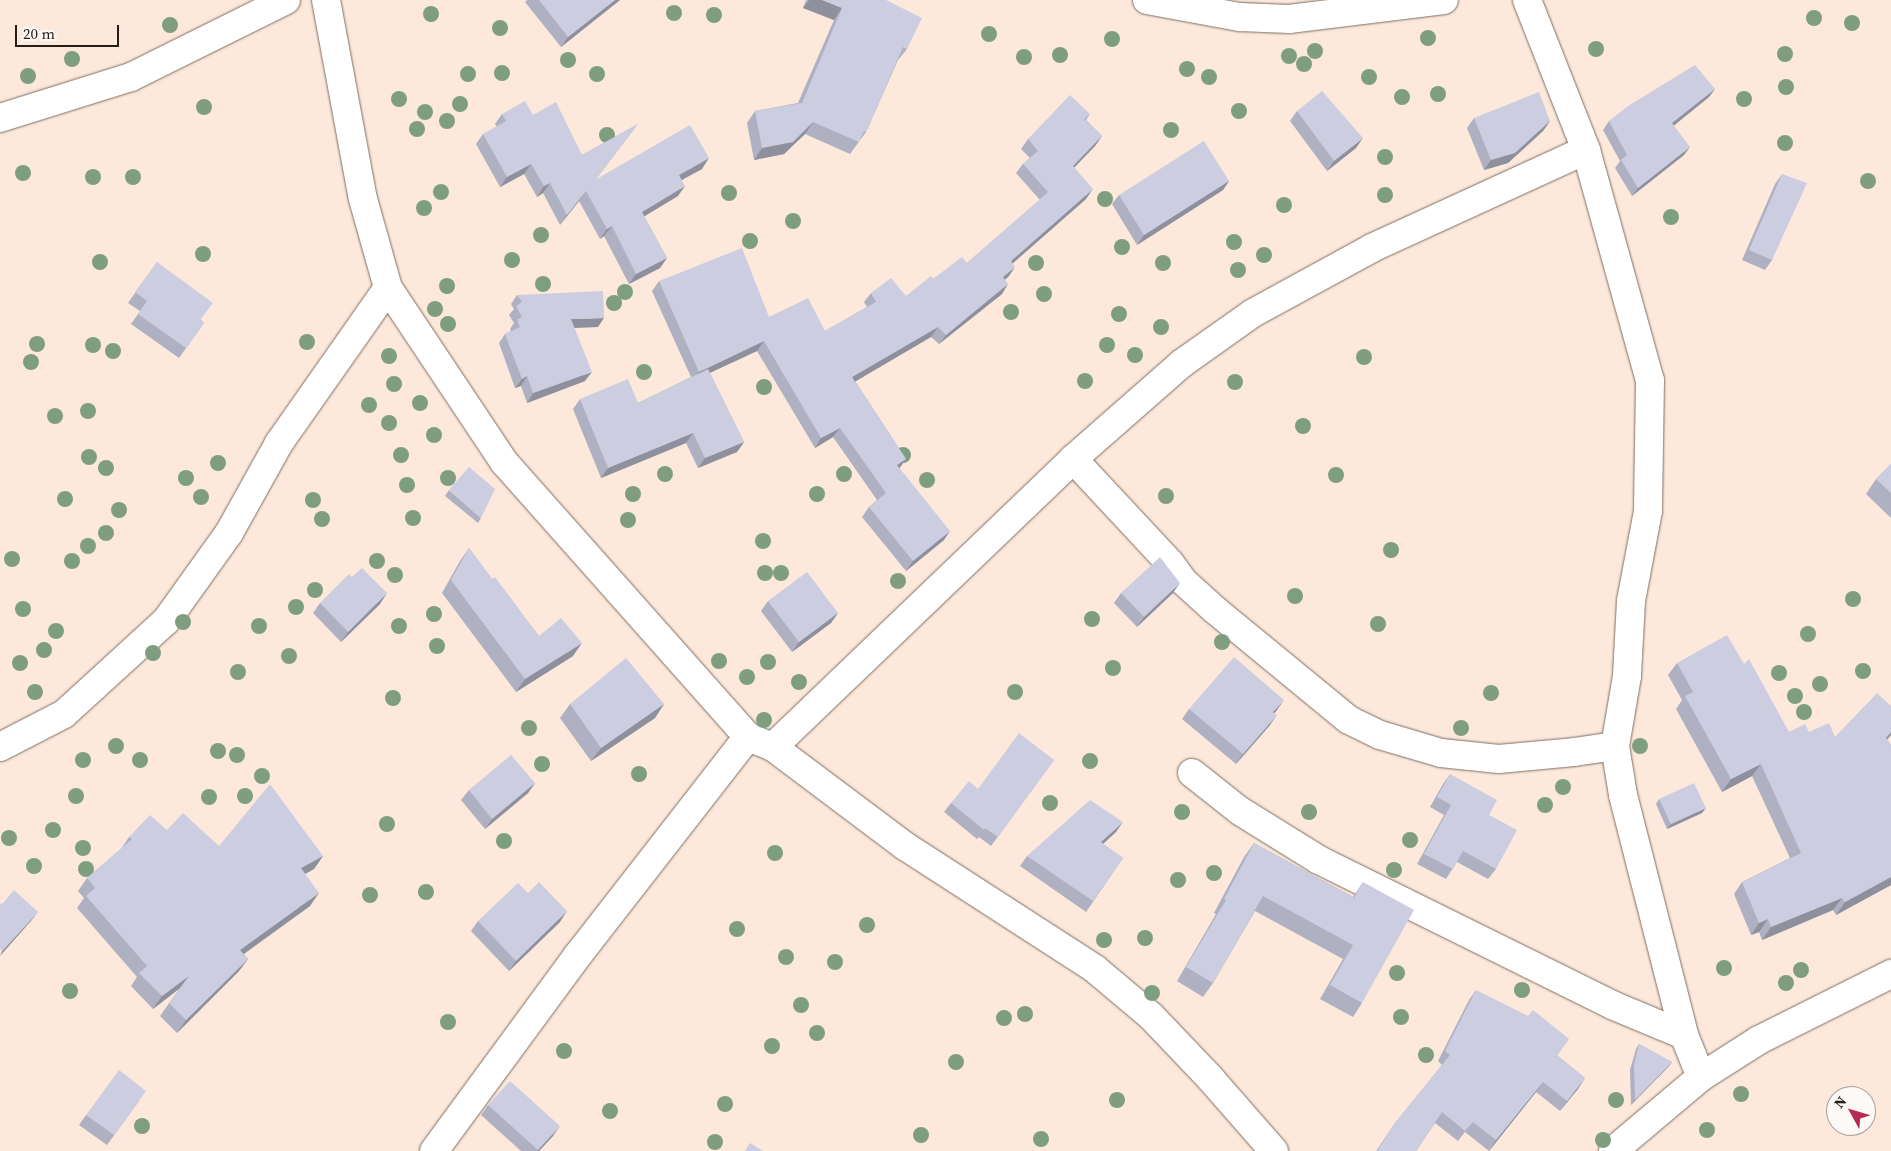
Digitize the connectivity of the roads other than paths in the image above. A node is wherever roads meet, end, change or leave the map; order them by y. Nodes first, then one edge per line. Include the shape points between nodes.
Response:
1 (286, 0) edge
2 (326, 0) edge
3 (1147, 0) edge
4 (1444, 0) edge
5 (1527, 0) edge
6 (0, 118) edge
7 (1586, 150) junction
8 (388, 288) junction
9 (1073, 459) junction
10 (748, 737) junction
11 (1614, 746) junction
12 (0, 747) edge
13 (774, 747) junction
14 (1192, 773) dead end
15 (1891, 974) edge
16 (1684, 1035) junction
17 (1701, 1077) junction
18 (434, 1151) edge
19 (1274, 1151) edge
20 (1612, 1151) edge

1 - 6 street via 131,77
2 - 8 street via 364,198
3 - 4 street via 1240,17 1289,19
5 - 7 street
7 - 9 street via 1372,248 1253,313 1181,364
7 - 11 street via 1650,380 1648,511 1631,601 1627,676
8 - 10 street via 504,462
8 - 12 street via 279,443 229,533 166,621 64,714
9 - 11 street via 1183,581 1349,720 1380,735 1441,754 1499,759
9 - 13 street
10 - 13 street
10 - 18 street via 578,955
11 - 16 street via 1623,795
13 - 19 street via 905,846 1095,969 1151,1016
14 - 16 street via 1240,811 1319,860 1612,1005
15 - 17 street via 1759,1040
16 - 17 street
17 - 20 street

